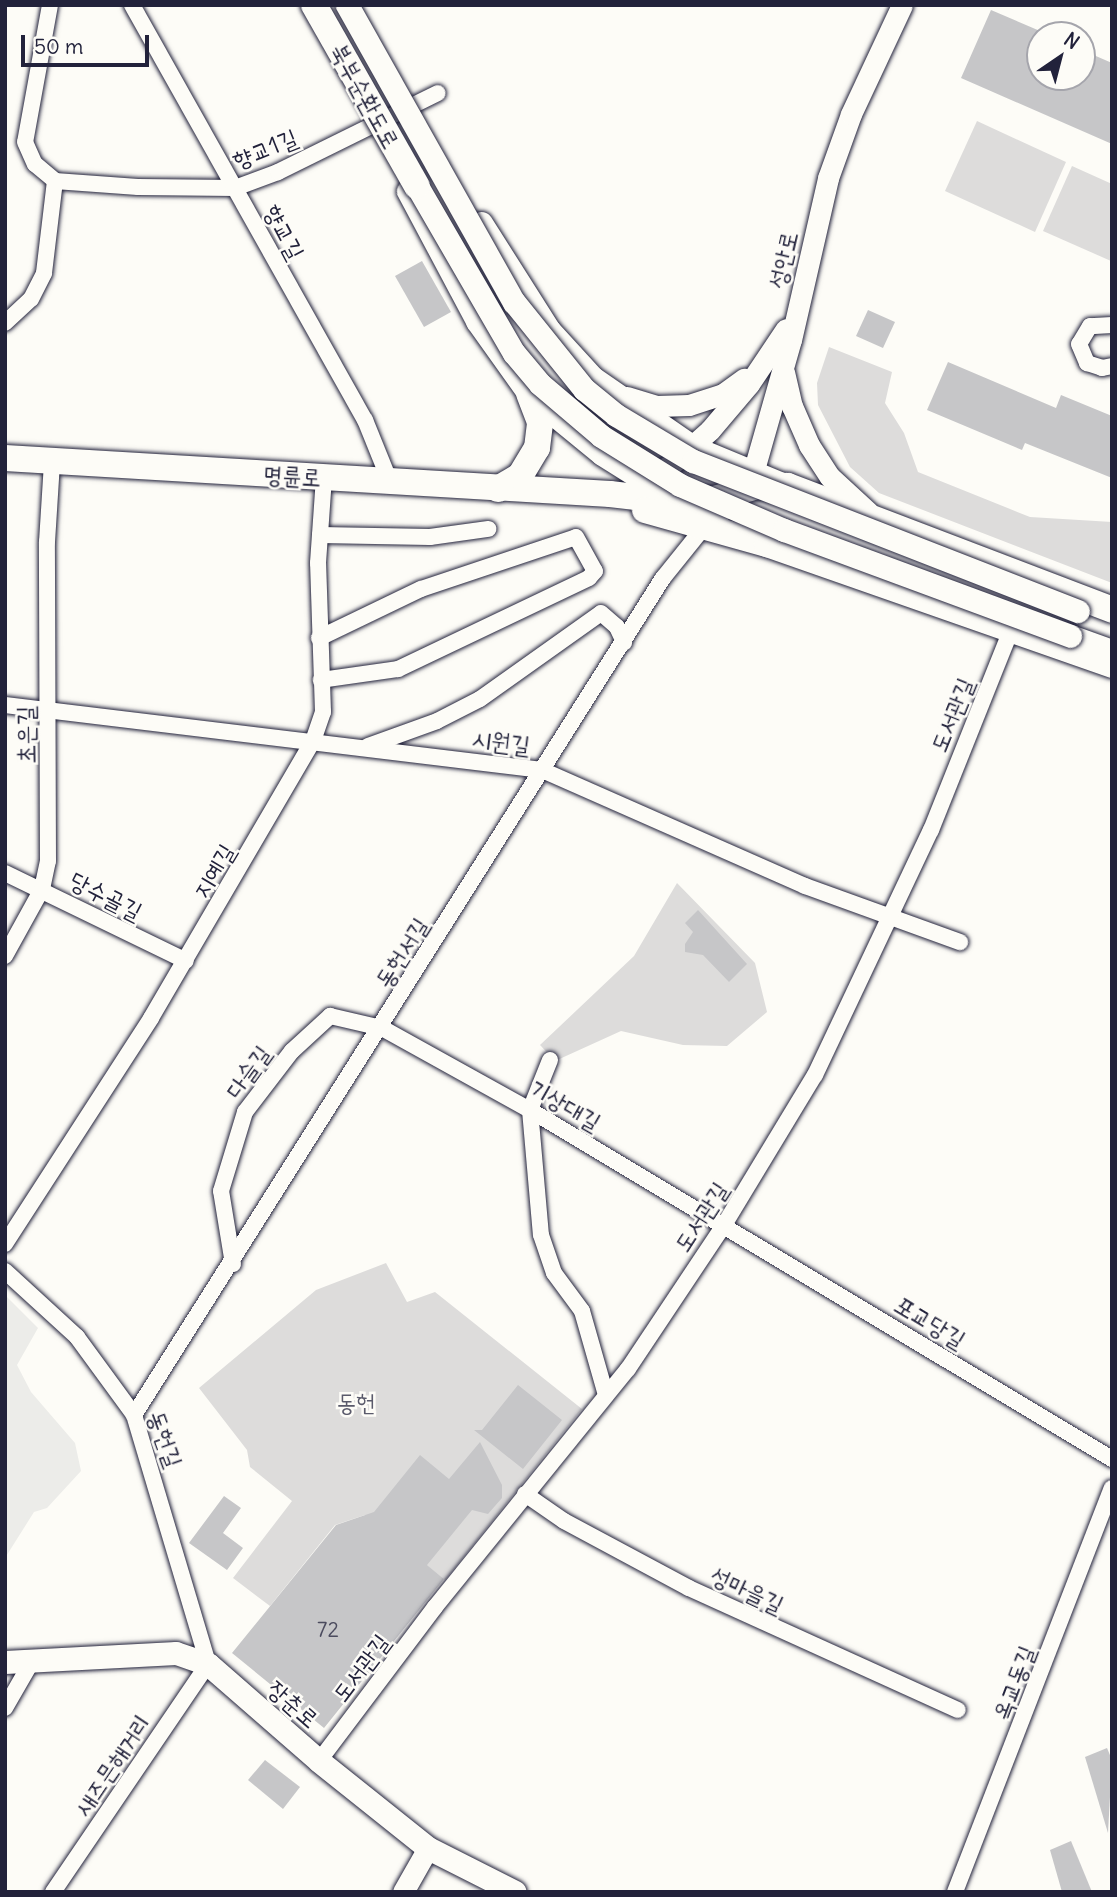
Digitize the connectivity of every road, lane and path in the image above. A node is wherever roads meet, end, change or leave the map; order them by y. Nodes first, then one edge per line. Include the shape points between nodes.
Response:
1 (50, 5) edge
2 (132, 5) edge
3 (902, 5) edge
4 (348, 7) edge
5 (319, 14) edge
6 (438, 93) dead end
7 (445, 171) junction
8 (55, 181) junction
9 (235, 188) junction
10 (412, 188) junction
11 (5, 323) edge
12 (1112, 325) edge
13 (777, 361) junction
14 (1112, 366) edge
15 (593, 378) junction
16 (529, 394) junction
17 (693, 447) junction
18 (5, 458) edge
19 (52, 462) junction
20 (324, 478) junction
21 (751, 480) junction
22 (643, 481) junction
23 (390, 482) junction
24 (498, 489) junction
25 (578, 494) junction
26 (610, 494) junction
27 (678, 511) junction
28 (878, 520) junction
29 (708, 523) junction
30 (488, 529) dead end
31 (320, 535) junction
32 (767, 544) junction
33 (1112, 610) edge
34 (1112, 624) edge
35 (1011, 630) junction
36 (319, 638) junction
37 (624, 642) junction
38 (1112, 651) edge
39 (1112, 666) edge
40 (321, 680) junction
41 (5, 705) edge
42 (48, 708) junction
43 (313, 741) junction
44 (363, 748) junction
45 (542, 770) junction
46 (5, 873) edge
47 (42, 889) junction
48 (889, 916) junction
49 (960, 942) dead end
50 (5, 956) edge
51 (186, 961) junction
52 (383, 1028) junction
53 (550, 1060) dead end
54 (530, 1110) junction
55 (724, 1225) junction
56 (5, 1244) edge
57 (233, 1264) junction
58 (5, 1270) edge
59 (606, 1395) junction
60 (134, 1415) junction
61 (1112, 1459) edge
62 (1112, 1488) edge
63 (525, 1494) junction
64 (32, 1661) junction
65 (5, 1662) edge
66 (208, 1664) junction
67 (5, 1708) edge
68 (958, 1710) dead end
69 (318, 1761) junction
70 (428, 1848) junction
71 (53, 1892) edge
72 (403, 1892) edge
73 (515, 1892) edge
74 (955, 1892) edge

1 - 8 street via 25,142 36,164
2 - 9 street, 향교길
3 - 13 street, 성안로 via 851,114 828,178 802,296
4 - 7 main road, 북부순환도로, bridge
5 - 10 main road, 북부순환도로, bridge
6 - 9 street, 향교1길 via 278,172
7 - 15 main road via 549,330
7 - 34 main road, bridge via 538,337 584,389 617,415 693,461 736,480
8 - 9 street, 향교1길
8 - 11 street via 44,273 31,299
9 - 23 street, 향교길 via 365,420
10 - 16 main road via 477,321
10 - 38 main road, bridge via 514,353 566,408 611,443 680,485 784,530
12 - 14 street via 1090,326 1079,344 1087,363
13 - 15 street via 690,405 638,402
13 - 17 street
13 - 21 street, 성안로
13 - 28 street via 792,406 819,461 842,491
15 - 17 main road
16 - 22 main road
16 - 24 main road via 540,422 537,448 520,476
17 - 21 main road
17 - 22 street
18 - 19 main road, 명륜로
19 - 20 main road, 명륜로
19 - 42 street, 초은길 via 47,542
20 - 23 main road, 명륜로
20 - 31 street, 지예길
21 - 27 main road
21 - 28 main road via 788,486
21 - 29 street
21 - 32 street, 성안로 via 743,504 745,516
22 - 26 street
22 - 27 main road
23 - 24 main road, 명륜로
24 - 25 main road, 명륜로
25 - 26 main road
25 - 27 main road
26 - 27 main road
27 - 29 main road
28 - 33 main road
29 - 32 main road
29 - 37 street, 동헌서길 via 682,551
30 - 31 street via 430,537
31 - 36 street, 지예길
32 - 35 main road
35 - 39 main road
35 - 48 street, 도서관길 via 931,830
36 - 40 street, 지예길
36 - 40 street via 421,589 576,537 595,571 589,578 398,669
37 - 44 street via 617,627 601,613 480,699 437,721
37 - 45 street, 동헌서길
40 - 43 street, 지예길 via 323,712
41 - 42 street, 시원길
42 - 43 street, 시원길
42 - 47 street, 초은길 via 48,861
43 - 44 street, 시원길
43 - 51 street, 지예길
44 - 45 street, 시원길
45 - 48 street, 시원길 via 708,845
45 - 52 street, 동헌서길
46 - 47 street, 당수골길
47 - 50 street, 초은길
47 - 51 street, 당수골길
48 - 49 street, 시원길
48 - 55 street, 도서관길 via 814,1075
51 - 56 street, 지예길
52 - 54 street, 기상대길
52 - 57 street, 동헌서길
52 - 57 street, 다슬길 via 330,1016 292,1051 245,1112 221,1191
53 - 54 street
54 - 55 street, 기상대길
54 - 59 street via 545,1255 582,1311
55 - 59 street, 도서관길
55 - 61 street, 포교당길
57 - 60 street, 동헌서길
58 - 60 street, 동헌길 via 77,1337
59 - 63 street, 도서관길
60 - 66 street, 동헌길
62 - 74 street, 옥교동길
63 - 68 street, 성마을길 via 564,1521 689,1588
63 - 69 street, 도서관길
64 - 65 main road, 장춘로
64 - 66 main road, 장춘로 via 176,1653
64 - 67 street
66 - 69 main road, 장춘로
66 - 71 street, 새즈믄해거리
69 - 70 main road, 장춘로
70 - 72 street
70 - 73 main road, 장춘로

